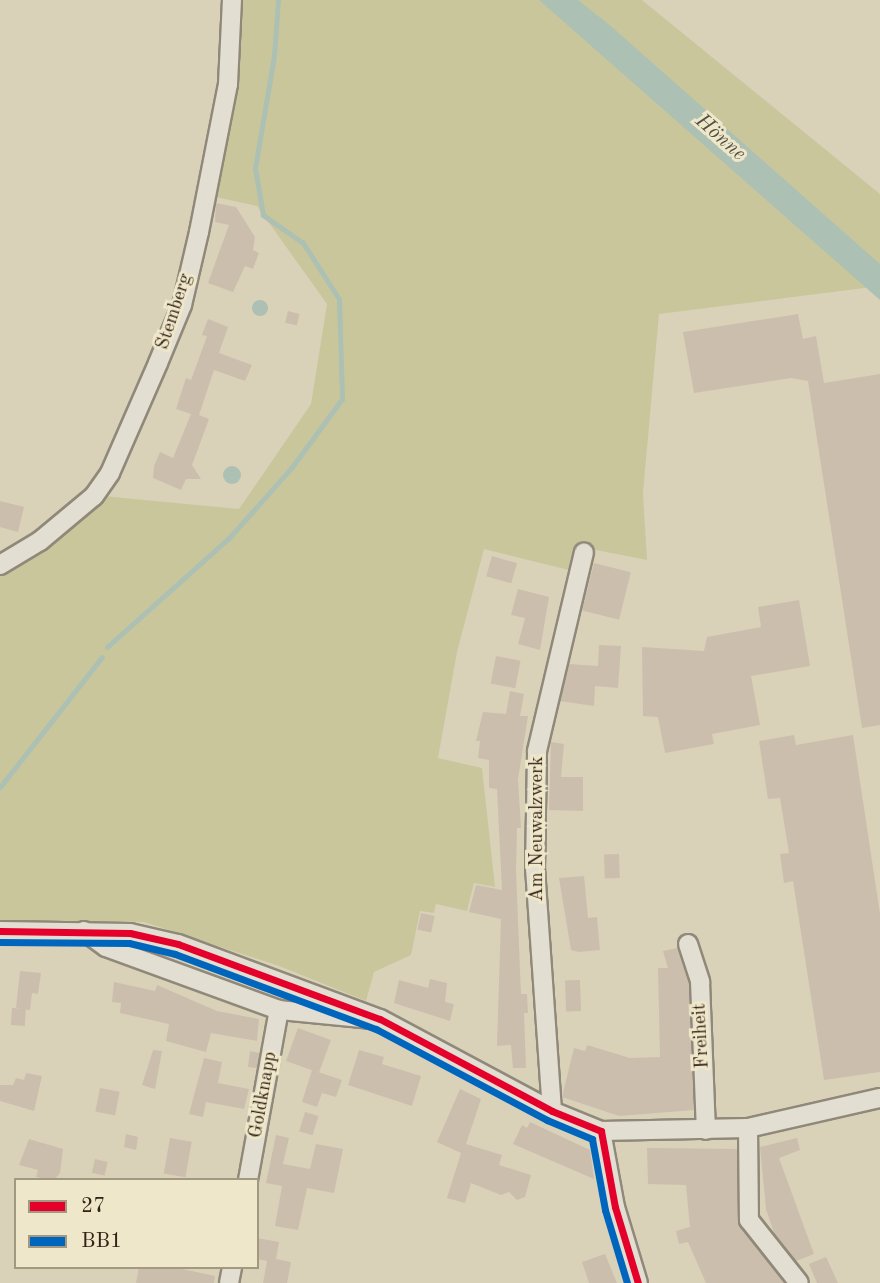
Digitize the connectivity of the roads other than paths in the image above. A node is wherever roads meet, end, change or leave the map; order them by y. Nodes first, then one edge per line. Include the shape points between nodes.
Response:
1 (232, 0) edge
2 (584, 552) dead end
3 (0, 565) edge
4 (0, 931) edge
5 (84, 931) junction
6 (688, 944) dead end
7 (279, 1010) junction
8 (380, 1020) junction
9 (880, 1098) edge
10 (552, 1111) junction
11 (748, 1128) junction
12 (706, 1130) junction
13 (601, 1131) junction
14 (248, 1178) edge
15 (638, 1283) edge
16 (799, 1283) edge

1 - 3 street, Stemberg via 228,84 182,305 110,473 94,496 40,541
2 - 10 street, Am Neuwalzwerk via 537,751 535,869
4 - 5 street
5 - 7 street via 116,951
5 - 8 street via 130,933 178,944
6 - 12 street, Freiheit via 699,982
7 - 8 street
7 - 14 street, Goldknapp
8 - 10 street
9 - 11 street
10 - 13 street
11 - 12 street
11 - 16 street via 749,1220
12 - 13 street
13 - 15 street via 615,1207

